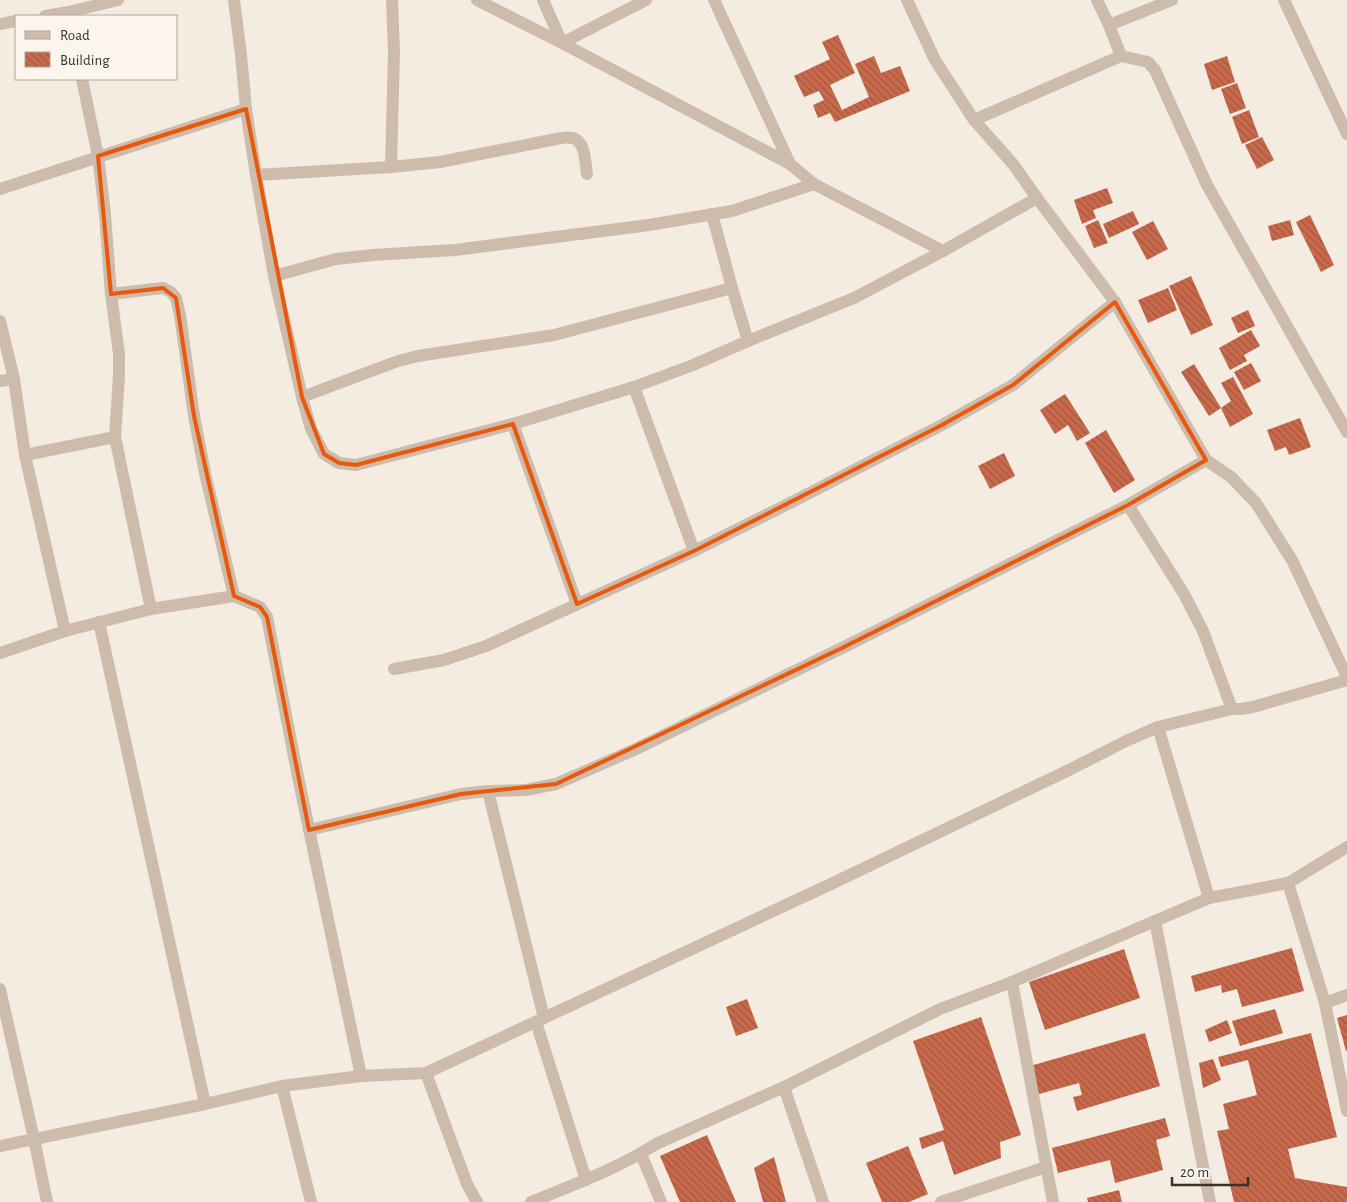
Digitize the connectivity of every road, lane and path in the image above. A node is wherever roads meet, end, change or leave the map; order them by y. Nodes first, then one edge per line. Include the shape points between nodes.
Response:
1 (118, 0) edge
2 (234, 0) edge
3 (392, 0) edge
4 (476, 0) edge
5 (543, 0) edge
6 (646, 0) edge
7 (714, 0) edge
8 (907, 0) edge
9 (1097, 0) edge
10 (1172, 0) edge
11 (1284, 0) edge
12 (69, 9) edge
13 (48, 15) edge
14 (15, 21) edge
15 (0, 24) edge
16 (1110, 25) junction
17 (562, 43) junction
18 (1121, 56) junction
19 (82, 80) edge
20 (246, 109) junction
21 (974, 120) junction
22 (1347, 134) edge
23 (98, 156) junction
24 (790, 164) junction
25 (391, 167) junction
26 (587, 174) dead end
27 (256, 175) junction
28 (814, 184) junction
29 (0, 189) edge
30 (1037, 198) junction
31 (712, 214) junction
32 (943, 251) junction
33 (274, 276) junction
34 (732, 288) junction
35 (111, 294) junction
36 (1115, 302) junction
37 (0, 321) edge
38 (748, 341) junction
39 (14, 379) junction
40 (0, 381) edge
41 (634, 387) junction
42 (302, 397) junction
43 (513, 424) junction
44 (1347, 432) edge
45 (115, 437) junction
46 (25, 455) junction
47 (1206, 460) junction
48 (1128, 505) junction
49 (694, 551) junction
50 (234, 596) junction
51 (577, 604) junction
52 (150, 609) junction
53 (99, 622) junction
54 (65, 631) junction
55 (0, 653) edge
56 (394, 669) dead end
57 (1347, 678) edge
58 (1232, 709) junction
59 (1158, 727) junction
60 (488, 791) junction
61 (309, 830) junction
62 (1347, 847) edge
63 (1288, 883) junction
64 (1209, 898) junction
65 (1155, 921) junction
66 (1012, 982) junction
67 (0, 989) edge
68 (1347, 995) edge
69 (1325, 1003) junction
70 (540, 1020) junction
71 (426, 1073) junction
72 (361, 1076) junction
73 (282, 1086) junction
74 (784, 1087) junction
75 (205, 1104) junction
76 (1347, 1111) edge
77 (34, 1139) junction
78 (0, 1146) edge
79 (641, 1154) junction
80 (1046, 1167) junction
81 (586, 1180) junction
82 (47, 1202) edge
83 (312, 1202) edge
84 (477, 1202) edge
85 (531, 1202) edge
86 (662, 1202) edge
87 (823, 1202) edge
88 (941, 1202) edge
89 (1053, 1202) edge
90 (1210, 1202) edge

1 - 12 street
2 - 20 street
3 - 25 street
4 - 17 street
5 - 17 street
6 - 17 street
7 - 24 street
8 - 21 street via 935,60
9 - 16 street
10 - 16 street
11 - 22 street
12 - 13 street
14 - 15 street
16 - 18 street
17 - 24 street
18 - 21 street
18 - 44 street via 1148,62 1155,70 1207,185
19 - 23 street
20 - 23 street
20 - 27 street
21 - 30 street via 1013,164
23 - 29 street
23 - 35 street
24 - 28 street
25 - 26 street via 440,162 572,138 580,142
25 - 27 street
27 - 33 street
28 - 31 street via 732,211
28 - 32 street
30 - 32 street
30 - 36 street
31 - 33 street via 455,250 336,258
31 - 34 street
32 - 38 street via 854,298
33 - 42 street
34 - 38 street
34 - 42 street via 554,335 398,361
35 - 45 street via 119,354
35 - 50 street via 163,288 176,298 205,473
36 - 47 street
36 - 49 street via 1013,385 942,425
37 - 39 street
38 - 41 street
39 - 40 street
39 - 46 street
41 - 43 street
41 - 49 street
42 - 43 street via 311,429 324,454 339,463 356,465
43 - 51 street
45 - 46 street
45 - 52 street
46 - 54 street
47 - 48 street
47 - 57 street via 1231,477 1256,503 1292,560
48 - 58 street via 1184,594
48 - 60 street via 636,749 556,784 526,790
49 - 51 street
50 - 52 street
50 - 61 street via 260,606 266,617
51 - 56 street via 486,646 444,660
52 - 53 street
53 - 54 street
53 - 75 street
54 - 55 street
57 - 58 street via 1253,707
58 - 59 street
59 - 64 street
59 - 70 street
60 - 61 street via 461,794
60 - 70 street
61 - 72 street
62 - 63 street
63 - 64 street
63 - 69 street
64 - 65 street
65 - 66 street
65 - 90 street
66 - 74 street via 940,1009
66 - 80 street
67 - 77 street
68 - 69 street
69 - 76 street
70 - 71 street
70 - 81 street
71 - 72 street
71 - 84 street via 467,1184
72 - 73 street
73 - 75 street
73 - 83 street
74 - 79 street via 656,1144
74 - 87 street
75 - 77 street
77 - 78 street
77 - 82 street
79 - 81 street
79 - 86 street
80 - 88 street
80 - 89 street
81 - 85 street

